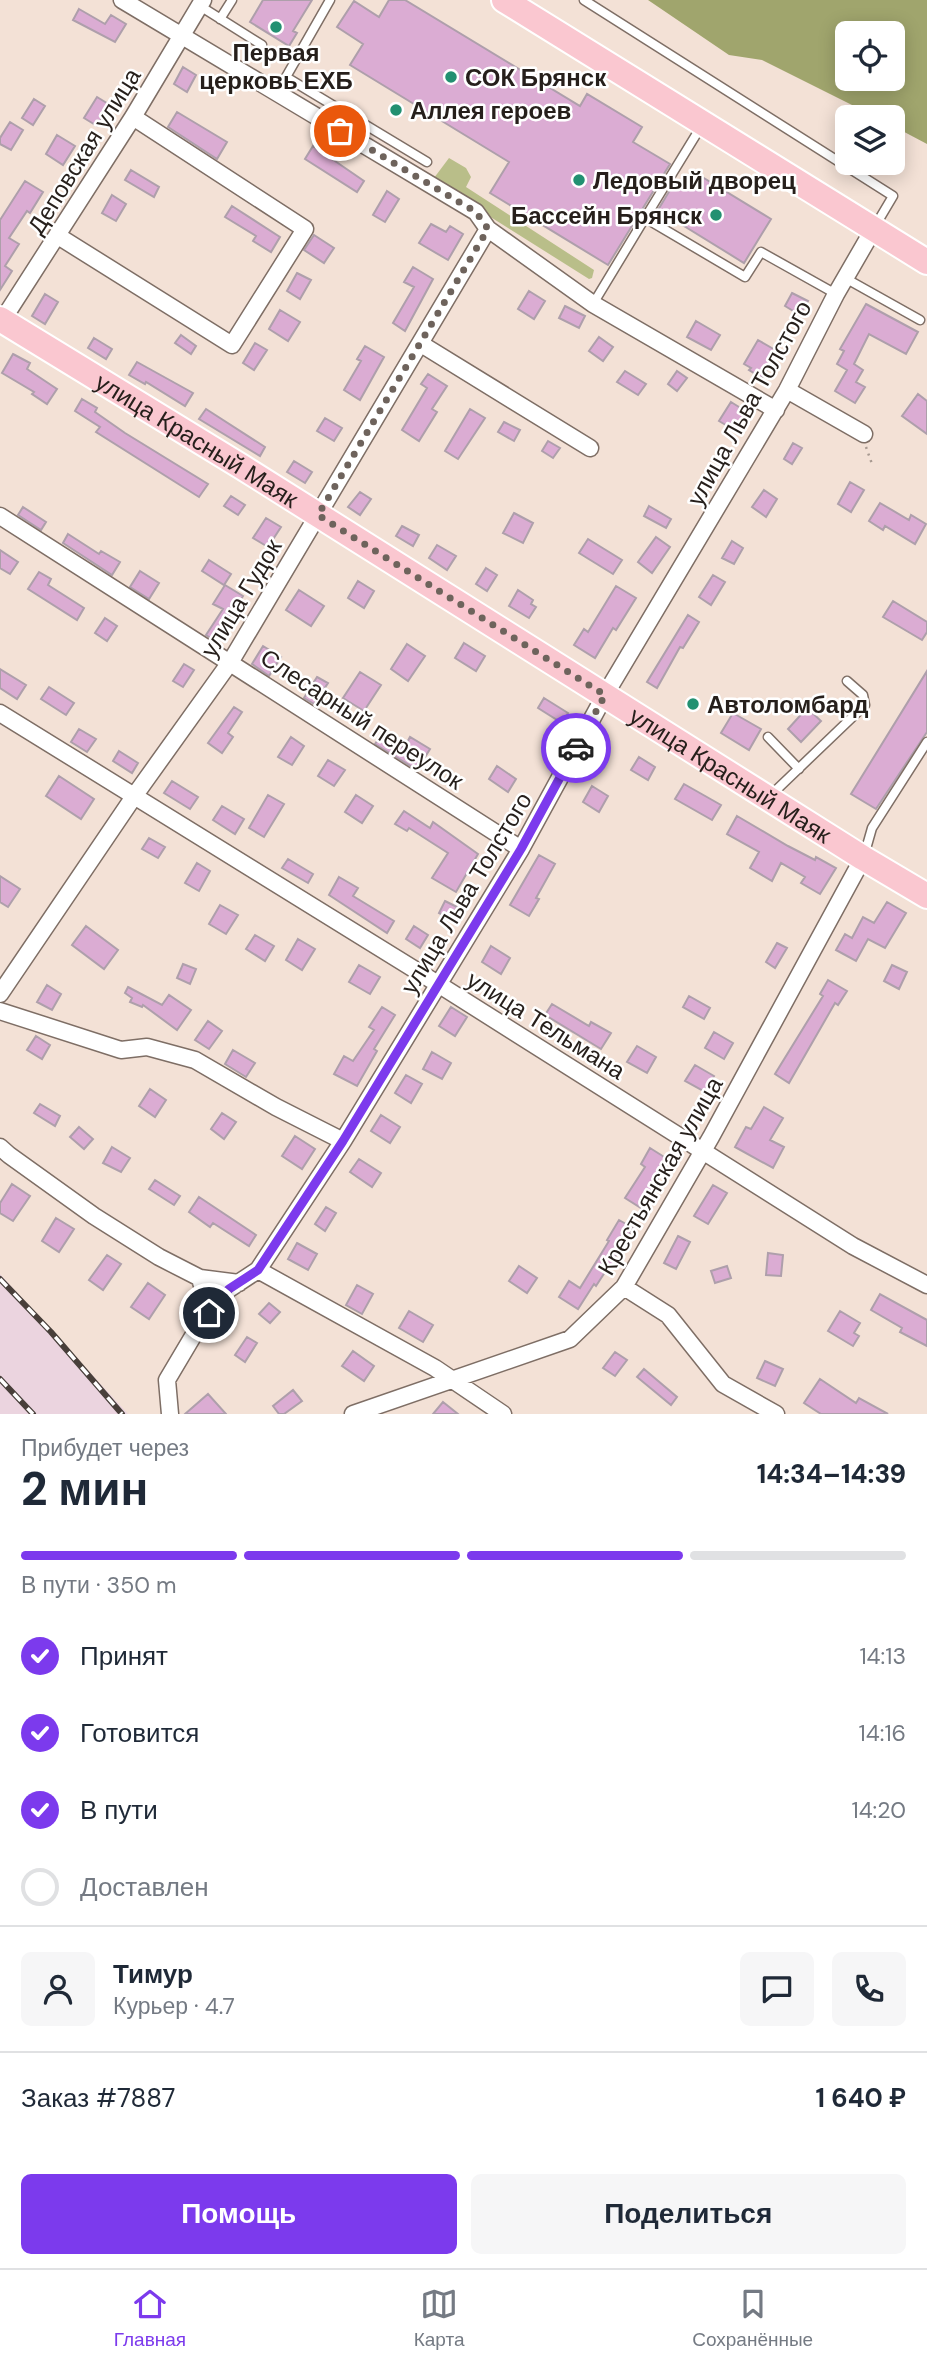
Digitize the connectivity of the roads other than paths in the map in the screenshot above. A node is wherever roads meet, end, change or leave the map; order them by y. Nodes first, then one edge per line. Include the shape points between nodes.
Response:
1 (122, 0) edge
2 (232, 0) edge
3 (330, 0) edge
4 (504, 0) edge
5 (584, 0) edge
6 (202, 3) edge
7 (220, 19) junction
8 (182, 37) junction
9 (262, 45) dead end
10 (133, 117) junction
11 (704, 123) junction
12 (374, 130) junction
13 (364, 145) junction
14 (427, 162) dead end
15 (645, 218) junction
16 (488, 229) junction
17 (873, 230) junction
18 (58, 236) junction
19 (927, 262) edge
20 (845, 278) junction
21 (836, 294) junction
22 (593, 304) junction
23 (920, 320) dead end
24 (1, 321) edge
25 (421, 344) junction
26 (787, 390) junction
27 (776, 410) junction
28 (864, 434) dead end
29 (590, 448) dead end
30 (318, 515) junction
31 (0, 516) edge
32 (231, 661) junction
33 (847, 681) dead end
34 (605, 695) junction
35 (0, 713) edge
36 (768, 737) dead end
37 (927, 742) edge
38 (799, 769) junction
39 (134, 797) junction
40 (768, 798) junction
41 (521, 849) junction
42 (863, 859) junction
43 (927, 896) edge
44 (438, 984) junction
45 (0, 994) edge
46 (0, 1011) edge
47 (343, 1141) junction
48 (0, 1147) edge
49 (704, 1150) junction
50 (258, 1270) junction
51 (200, 1278) junction
52 (239, 1283) junction
53 (927, 1285) edge
54 (624, 1287) junction
55 (209, 1313) junction
56 (452, 1379) junction
57 (170, 1414) edge
58 (352, 1414) edge
59 (503, 1414) edge
60 (776, 1414) edge

1 - 8 street
2 - 7 lane
3 - 12 lane via 286,77
4 - 11 main road
5 - 17 lane via 893,196
6 - 7 lane
6 - 8 street, Деповская улица
7 - 9 lane
8 - 10 street, Деповская улица
8 - 13 street
10 - 18 street, Деповская улица
10 - 18 street via 304,229 232,345
11 - 15 lane
11 - 17 main road
12 - 13 lane
12 - 14 lane
13 - 16 street via 476,212
15 - 21 lane via 745,277 761,252
15 - 22 lane
16 - 22 street
16 - 25 street, улица Гудок
17 - 19 main road
17 - 20 street, улица Льва Толстого
18 - 24 street, Деповская улица
20 - 21 street, улица Льва Толстого
20 - 23 lane
21 - 26 street, улица Льва Толстого
22 - 27 street
24 - 30 main road, улица Красный Маяк
25 - 29 street
25 - 30 street, улица Гудок
26 - 27 street, улица Льва Толстого
26 - 28 street
27 - 34 street, улица Льва Толстого
30 - 32 street, улица Гудок
30 - 34 main road, улица Красный Маяк
31 - 32 street, Слесарный переулок
32 - 39 street, улица Гудок
32 - 41 street, Слесарный переулок
33 - 38 lane via 863,695 865,705
34 - 40 main road, улица Красный Маяк
34 - 41 street, улица Льва Толстого
35 - 39 street, улица Тельмана
36 - 38 lane
37 - 42 lane via 872,828
38 - 40 lane
39 - 44 street, улица Тельмана
39 - 45 street, улица Гудок
40 - 42 main road, улица Красный Маяк
41 - 44 street, улица Льва Толстого
42 - 43 main road, улица Красный Маяк
42 - 49 street, Крестьянская улица
44 - 47 street, улица Льва Толстого
44 - 49 street, улица Тельмана
46 - 47 street via 121,1050 147,1048 195,1060
47 - 50 street, улица Льва Толстого
48 - 51 street via 94,1216
49 - 53 street, улица Тельмана via 853,1246
49 - 54 street, Крестьянская улица
50 - 52 street, улица Льва Толстого
50 - 56 street
51 - 52 street
51 - 55 street
52 - 55 street, улица Льва Толстого
54 - 56 street, Крестьянская улица via 570,1339
54 - 60 street via 668,1315 723,1384
55 - 57 street, улица Льва Толстого via 167,1380
56 - 58 street, Крестьянская улица
56 - 59 street

